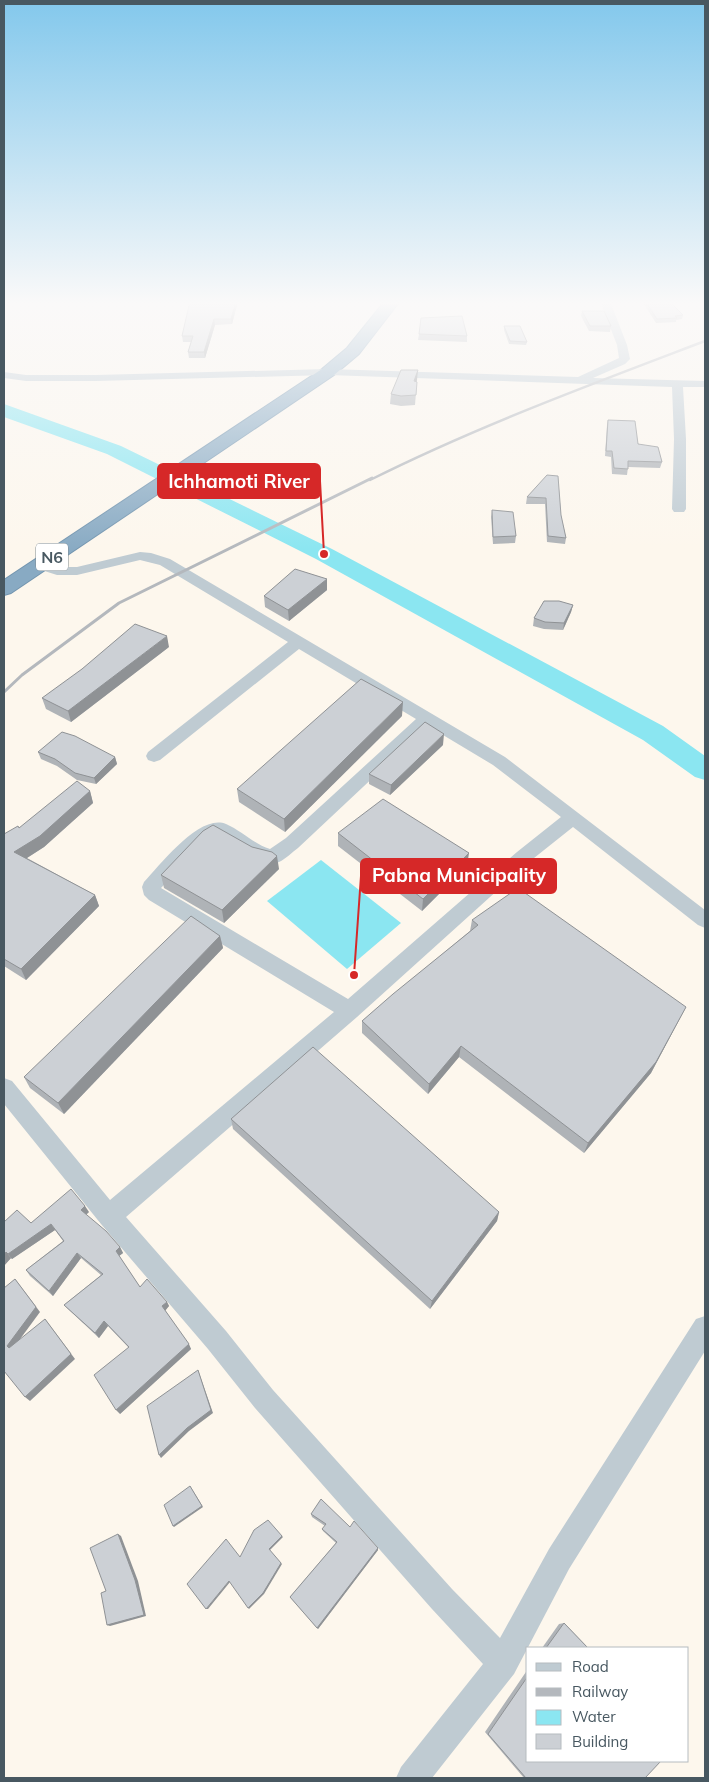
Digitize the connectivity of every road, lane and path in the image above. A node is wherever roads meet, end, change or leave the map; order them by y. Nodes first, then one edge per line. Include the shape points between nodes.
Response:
1 (310, 384) edge
2 (677, 384) edge
3 (679, 509) dead end
4 (40, 565) junction
5 (4, 589) edge
6 (298, 642) junction
7 (427, 718) junction
8 (154, 756) dead end
9 (573, 817) junction
10 (705, 920) edge
11 (350, 1011) junction
12 (4, 1088) edge
13 (109, 1216) junction
14 (705, 1328) edge
15 (503, 1663) junction
16 (412, 1778) edge

1 - 4 highway, N6
2 - 3 street
4 - 5 highway, N6
4 - 6 street via 57,571 77,571 140,556 151,557 166,562
6 - 7 street
6 - 8 street
7 - 9 street via 499,762
7 - 11 street via 273,857 220,829 211,829 198,838 151,887 156,895
9 - 10 street
9 - 11 street via 523,857
11 - 13 street
12 - 13 lane
13 - 15 street via 271,1406
14 - 15 street via 559,1559
15 - 16 street

